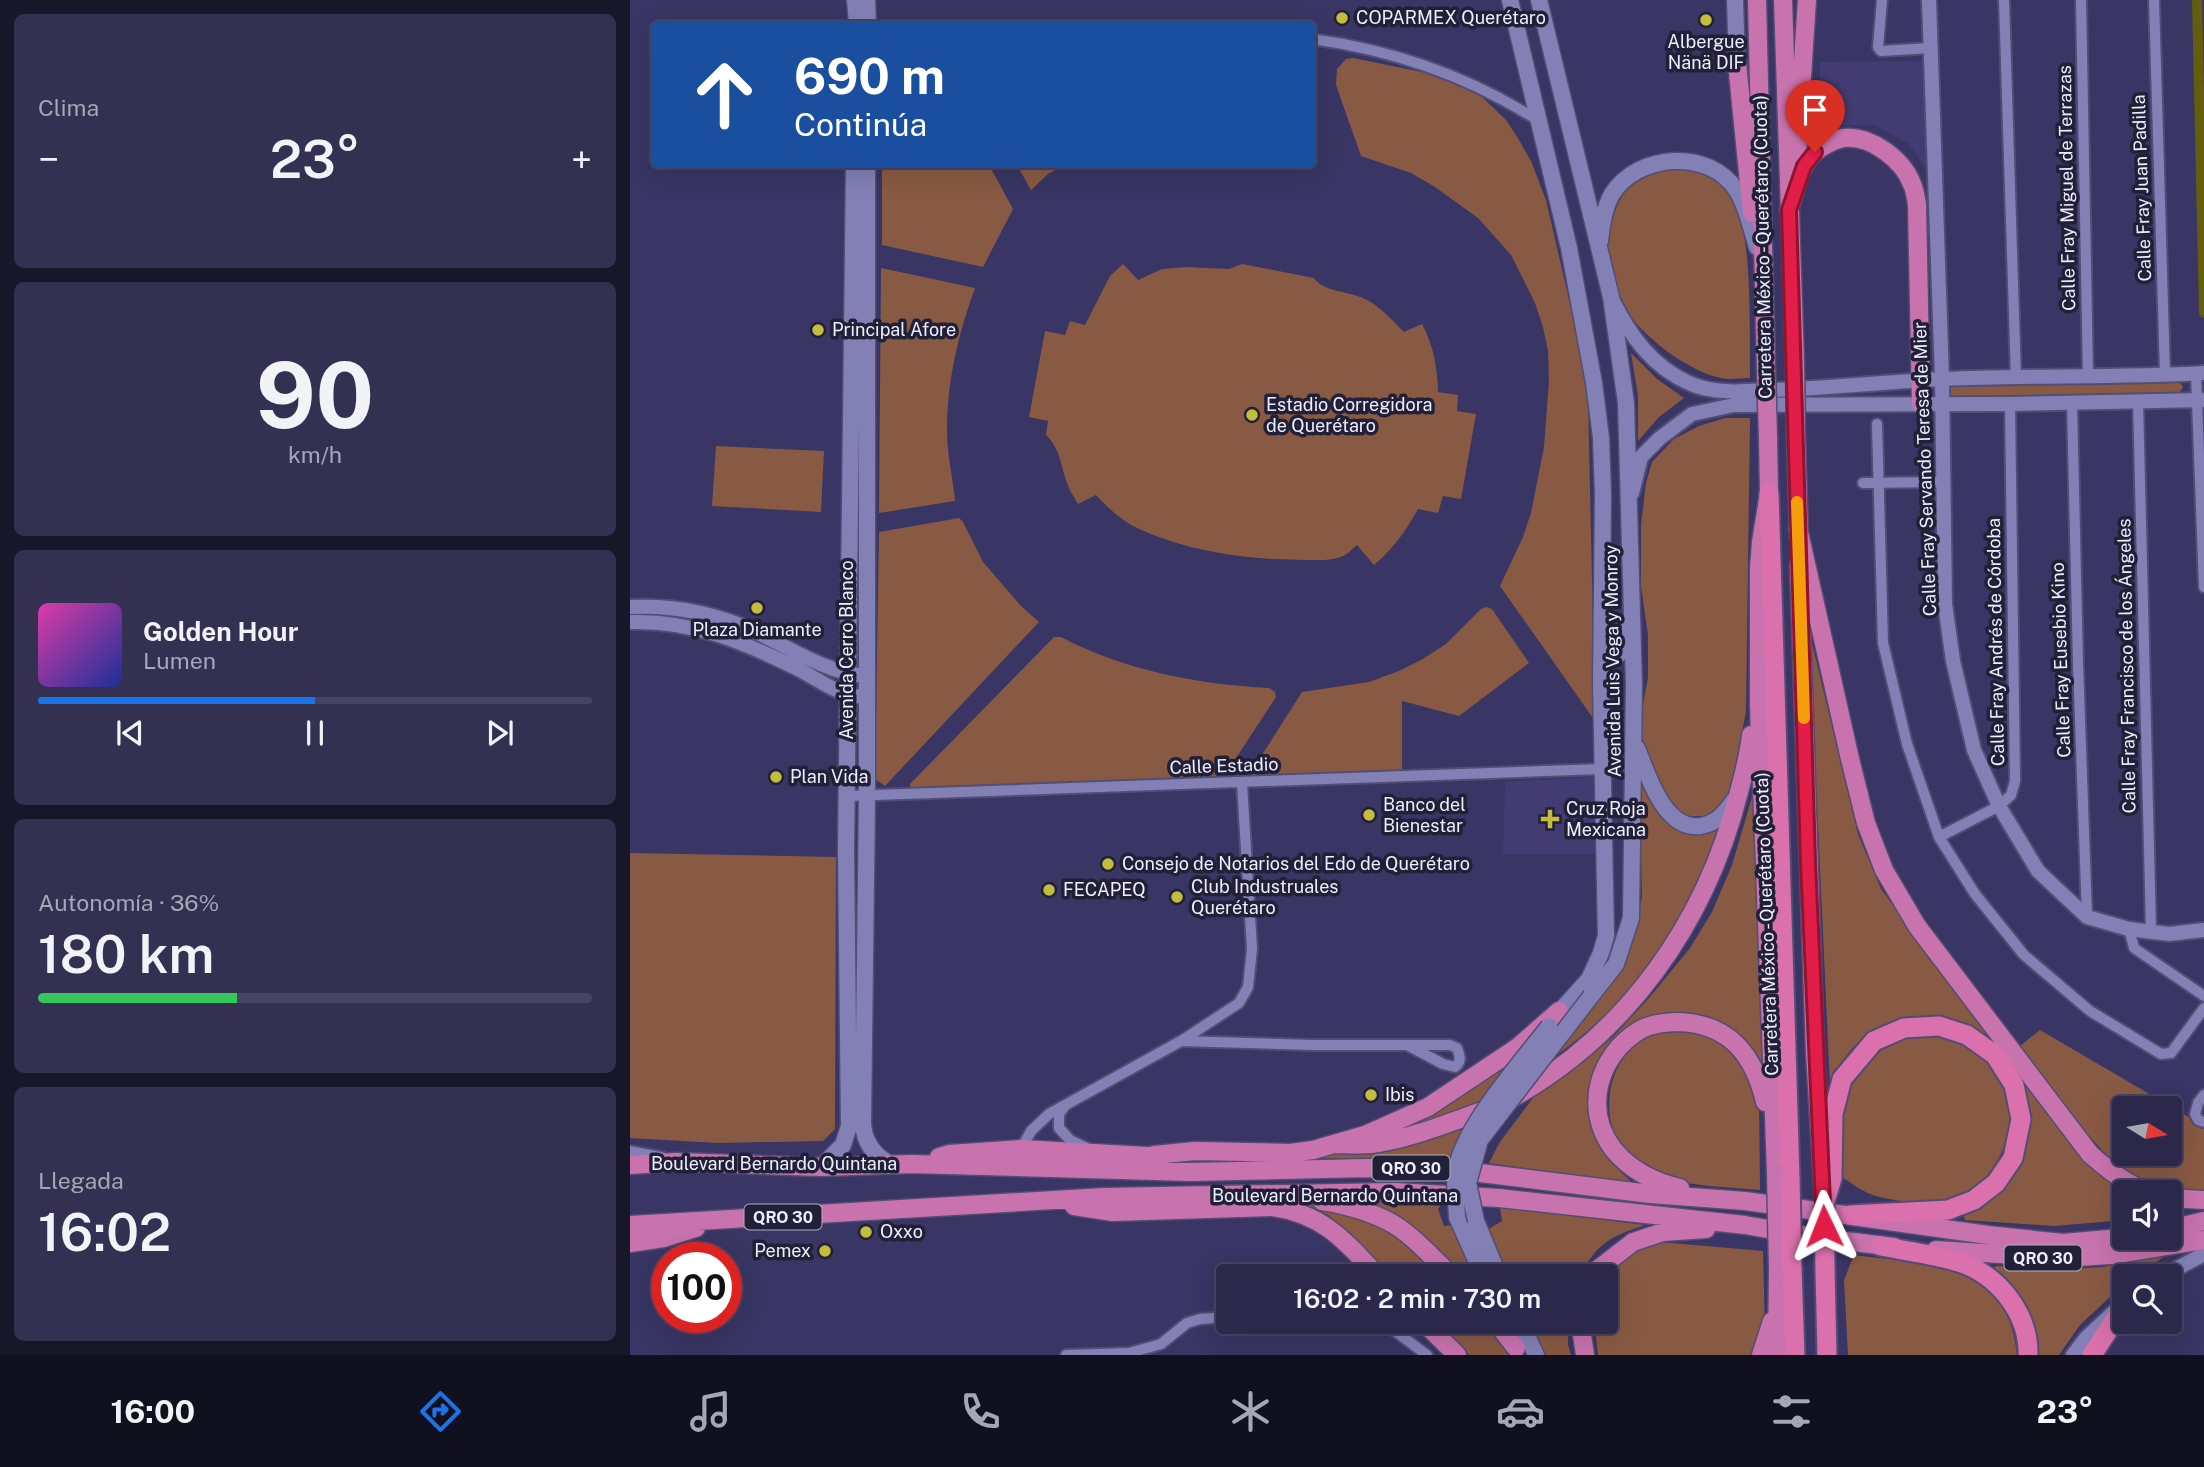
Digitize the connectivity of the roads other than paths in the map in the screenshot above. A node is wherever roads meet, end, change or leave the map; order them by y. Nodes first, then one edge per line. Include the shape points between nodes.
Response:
1 (855, 0) edge
2 (867, 0) edge
3 (1510, 0) edge
4 (1539, 0) edge
5 (1735, 0) edge
6 (1757, 0) edge
7 (1783, 0) edge
8 (1807, 0) edge
9 (1882, 0) edge
10 (1929, 0) edge
11 (2004, 0) edge
12 (2081, 0) edge
13 (2154, 0) edge
14 (857, 21) edge
15 (868, 21) edge
16 (1316, 40) edge
17 (1930, 48) junction
18 (1737, 63) joint
19 (1539, 121) junction
20 (854, 168) edge
21 (867, 168) edge
22 (1789, 205) junction
23 (1757, 247) junction
24 (1599, 250) junction
25 (1611, 297) junction
26 (1765, 314) junction
27 (2200, 373) edge
28 (2165, 374) junction
29 (2088, 376) junction
30 (2017, 378) junction
31 (1942, 379) junction
32 (1922, 381) junction
33 (2201, 400) edge
34 (2138, 401) junction
35 (2072, 402) junction
36 (1921, 404) junction
37 (1942, 404) junction
38 (2010, 404) junction
39 (1877, 424) dead end
40 (1878, 482) junction
41 (1942, 482) junction
42 (1863, 483) dead end
43 (1769, 494) junction
44 (1629, 508) junction
45 (1798, 528) junction
46 (1632, 577) junction
47 (2204, 587) edge
48 (630, 607) edge
49 (630, 622) edge
50 (1601, 623) junction
51 (848, 674) junction
52 (867, 676) junction
53 (848, 696) junction
54 (867, 697) junction
55 (1759, 705) junction
56 (1634, 740) junction
57 (1602, 769) junction
58 (1242, 783) junction
59 (1739, 792) junction
60 (847, 796) junction
61 (867, 797) junction
62 (1999, 806) junction
63 (1939, 837) junction
64 (2087, 917) junction
65 (2129, 929) junction
66 (2151, 930) junction
67 (2204, 930) edge
68 (2204, 996) edge
69 (2204, 1008) edge
70 (1554, 1019) junction
71 (1181, 1041) junction
72 (1409, 1046) dead end
73 (2204, 1095) edge
74 (1069, 1103) junction
75 (2204, 1122) edge
76 (1334, 1144) junction
77 (1775, 1144) junction
78 (1021, 1149) junction
79 (630, 1153) edge
80 (1098, 1153) junction
81 (1154, 1156) junction
82 (676, 1162) junction
83 (912, 1164) junction
84 (630, 1165) edge
85 (892, 1165) junction
86 (821, 1167) junction
87 (1302, 1170) junction
88 (1783, 1175) junction
89 (2123, 1180) edge
90 (1288, 1194) junction
91 (2182, 1199) edge
92 (2204, 1200) edge
93 (1047, 1201) junction
94 (1745, 1201) junction
95 (1824, 1205) junction
96 (1850, 1215) junction
97 (726, 1219) junction
98 (2204, 1221) edge
99 (630, 1225) edge
100 (1745, 1225) junction
101 (2182, 1226) edge
102 (2112, 1238) edge
103 (2204, 1240) edge
104 (630, 1243) edge
105 (1881, 1246) junction
106 (2204, 1254) edge
107 (1366, 1264) edge
108 (1440, 1264) edge
109 (1478, 1264) edge
110 (1494, 1264) edge
111 (1605, 1264) edge
112 (2182, 1266) edge
113 (1785, 1268) junction
114 (1776, 1301) junction
115 (2112, 1315) edge
116 (1216, 1318) edge
117 (1827, 1320) junction
118 (2112, 1323) edge
119 (1399, 1334) edge
120 (1435, 1334) edge
121 (1504, 1334) edge
122 (1510, 1334) edge
123 (1526, 1334) edge
124 (1582, 1334) edge
125 (1518, 1352) edge
126 (1066, 1355) edge
127 (1427, 1355) edge
128 (1457, 1355) edge
129 (1536, 1355) edge
130 (1585, 1355) edge
131 (1761, 1355) edge
132 (1777, 1355) edge
133 (1796, 1355) edge
134 (1828, 1355) edge
135 (1842, 1355) edge
136 (2028, 1355) edge
137 (2073, 1355) edge
138 (2092, 1355) edge

1 - 14 main road
2 - 15 main road
3 - 19 main road, Avenida Luis Vega y Monroy
4 - 24 main road, Avenida Luis Vega y Monroy
5 - 18 main road
6 - 26 highway, Carretera México - Querétaro (Cuota)
7 - 22 highway, Carretera México - Querétaro (Cuota)
8 - 22 highway via 1796,168
9 - 17 street via 1881,51
10 - 17 street, Calle Fray Servando Teresa de Mier
11 - 30 street
12 - 29 street, Calle Fray Miguel de Terrazas
13 - 28 street, Calle Fray Juan Padilla
16 - 19 street via 1437,69
17 - 31 street, Calle Fray Servando Teresa de Mier
18 - 23 highway
19 - 50 main road, Avenida Luis Vega y Monroy via 1569,248 1601,439
20 - 51 main road, Avenida Cerro Blanco
21 - 52 main road, Avenida Cerro Blanco
22 - 32 highway via 1804,166 1832,142 1859,139 1902,167 1917,205
22 - 45 highway, Carretera México - Querétaro (Cuota), bridge
23 - 24 main road via 1736,190 1708,165 1688,161 1649,166 1620,184 1607,205
23 - 26 highway
24 - 25 main road, Avenida Luis Vega y Monroy
25 - 32 street via 1634,340 1653,359 1688,383 1705,388 1729,392
25 - 44 main road, Avenida Luis Vega y Monroy via 1626,403
26 - 43 highway, Carretera México - Querétaro (Cuota), bridge
27 - 28 street
27 - 33 street
28 - 29 street
29 - 30 street
30 - 31 street
31 - 32 street
31 - 37 street, Calle Fray Servando Teresa de Mier
32 - 36 highway
33 - 34 street
33 - 47 street
34 - 35 street
34 - 66 street, Calle Fray Francisco de los Ángeles
35 - 38 street
35 - 64 street, Calle Fray Eusebio Kino
36 - 37 street
36 - 44 street via 1734,405 1692,414 1641,457
37 - 38 street
37 - 41 street, Calle Fray Servando Teresa de Mier
38 - 62 street, Calle Fray Andrés de Córdoba via 2015,781 2011,795
39 - 40 street
40 - 41 street
40 - 42 street
40 - 63 street via 1883,643 1907,744
41 - 62 street, Calle Fray Servando Teresa de Mier via 1945,604 1952,660 1974,750
43 - 55 highway, Carretera México - Querétaro (Cuota) via 1759,569
43 - 88 highway, Carretera México - Querétaro (Cuota)
44 - 46 main road, Avenida Luis Vega y Monroy
45 - 89 highway via 1866,823 1884,870 1917,926 2090,1154
45 - 95 highway, Carretera México - Querétaro (Cuota)
46 - 50 main road via 1619,654 1604,648
46 - 56 main road, Avenida Luis Vega y Monroy
48 - 51 street via 666,607 713,616
49 - 53 street via 708,631 755,648
50 - 57 main road, Avenida Luis Vega y Monroy
51 - 52 street
51 - 53 main road, Avenida Cerro Blanco
52 - 54 main road, Avenida Cerro Blanco
53 - 54 street
53 - 60 main road, Avenida Cerro Blanco
54 - 61 main road, Avenida Cerro Blanco
55 - 59 highway
55 - 77 highway, Carretera México - Querétaro (Cuota)
56 - 59 main road via 1648,775 1676,821 1699,826 1709,823 1724,815
56 - 110 main road, Avenida Luis Vega y Monroy, bridge via 1631,918 1616,964 1480,1140 1468,1183 1476,1221
57 - 58 street, Calle Estadio
57 - 70 main road, Avenida Luis Vega y Monroy via 1606,936 1589,979
58 - 61 street, Calle Estadio
58 - 71 street via 1252,949 1248,987 1239,1003
59 - 76 highway via 1712,875 1662,964 1636,997 1580,1049 1506,1102 1439,1127 1373,1144
60 - 61 street, Calle Estadio
60 - 86 main road, Avenida Cerro Blanco via 849,1126 843,1145
61 - 85 main road, Avenida Cerro Blanco via 863,1130 872,1150
62 - 63 street
62 - 64 street, Calle Fray Servando Teresa de Mier via 2038,871
63 - 69 street via 1975,894 2024,954 2090,1011 2166,1056
64 - 65 street, Calle Fray Servando Teresa de Mier
65 - 66 street, Calle Fray Servando Teresa de Mier
65 - 68 street via 2134,948
66 - 67 street, Calle Fray Servando Teresa de Mier via 2169,934
70 - 76 highway via 1428,1107
70 - 109 main road, Avenida Luis Vega y Monroy, bridge via 1470,1131 1456,1174 1457,1217
71 - 72 street
71 - 74 street
73 - 75 street via 2195,1114
74 - 78 street via 1031,1131
74 - 80 street via 1059,1114 1059,1128 1070,1140
76 - 81 highway via 1290,1153 1195,1151
77 - 88 highway, Carretera México - Querétaro (Cuota)
77 - 94 highway via 1760,1080 1730,1037 1700,1023 1667,1021 1641,1029 1614,1053 1597,1087 1598,1114 1606,1139 1622,1160 1666,1185
78 - 80 highway
78 - 83 highway via 949,1154
79 - 82 street
80 - 81 highway
81 - 87 highway
82 - 84 highway, Boulevard Bernardo Quintana / QRO 30
82 - 86 highway, Boulevard Bernardo Quintana / QRO 30
83 - 85 highway, Boulevard Bernardo Quintana / QRO 30
83 - 87 highway, Boulevard Bernardo Quintana / QRO 30 via 1190,1172
85 - 86 highway, Boulevard Bernardo Quintana / QRO 30
87 - 94 highway, Boulevard Bernardo Quintana / QRO 30 via 1448,1169
88 - 113 highway, Carretera México - Querétaro (Cuota), bridge
90 - 93 highway, Boulevard Bernardo Quintana / QRO 30
90 - 100 highway, Boulevard Bernardo Quintana / QRO 30 via 1438,1193
90 - 108 highway via 1365,1211 1394,1225
91 - 92 highway
93 - 97 highway, Boulevard Bernardo Quintana / QRO 30
93 - 107 highway via 1113,1212 1294,1210 1337,1234
94 - 96 highway, Boulevard Bernardo Quintana / QRO 30
95 - 96 highway via 1832,1178 1833,1114 1842,1079 1874,1041 1904,1028 1939,1026 1967,1035 1995,1055 2014,1084 2021,1119 2013,1158 1996,1183 1974,1200 1948,1210
95 - 117 highway, Carretera México - Querétaro (Cuota), bridge
96 - 102 highway, Boulevard Bernardo Quintana / QRO 30 via 2063,1242
97 - 99 highway, Boulevard Bernardo Quintana / QRO 30
97 - 104 highway
98 - 101 highway
100 - 105 highway, Boulevard Bernardo Quintana / QRO 30
100 - 111 highway via 1663,1232 1633,1242
103 - 105 highway, Boulevard Bernardo Quintana / QRO 30 via 2060,1258
105 - 136 highway via 1966,1265 1992,1280 2023,1321
106 - 112 street
113 - 114 highway, Carretera México - Querétaro (Cuota)
113 - 133 highway, Carretera México - Querétaro (Cuota)
114 - 131 highway
114 - 132 highway, Carretera México - Querétaro (Cuota)
115 - 137 street
116 - 126 street via 1187,1323 1161,1344 1129,1353
117 - 134 highway, Carretera México - Querétaro (Cuota)
117 - 135 highway
118 - 138 highway
119 - 127 street
120 - 128 highway
121 - 125 highway
122 - 125 main road
123 - 129 main road
124 - 130 highway

